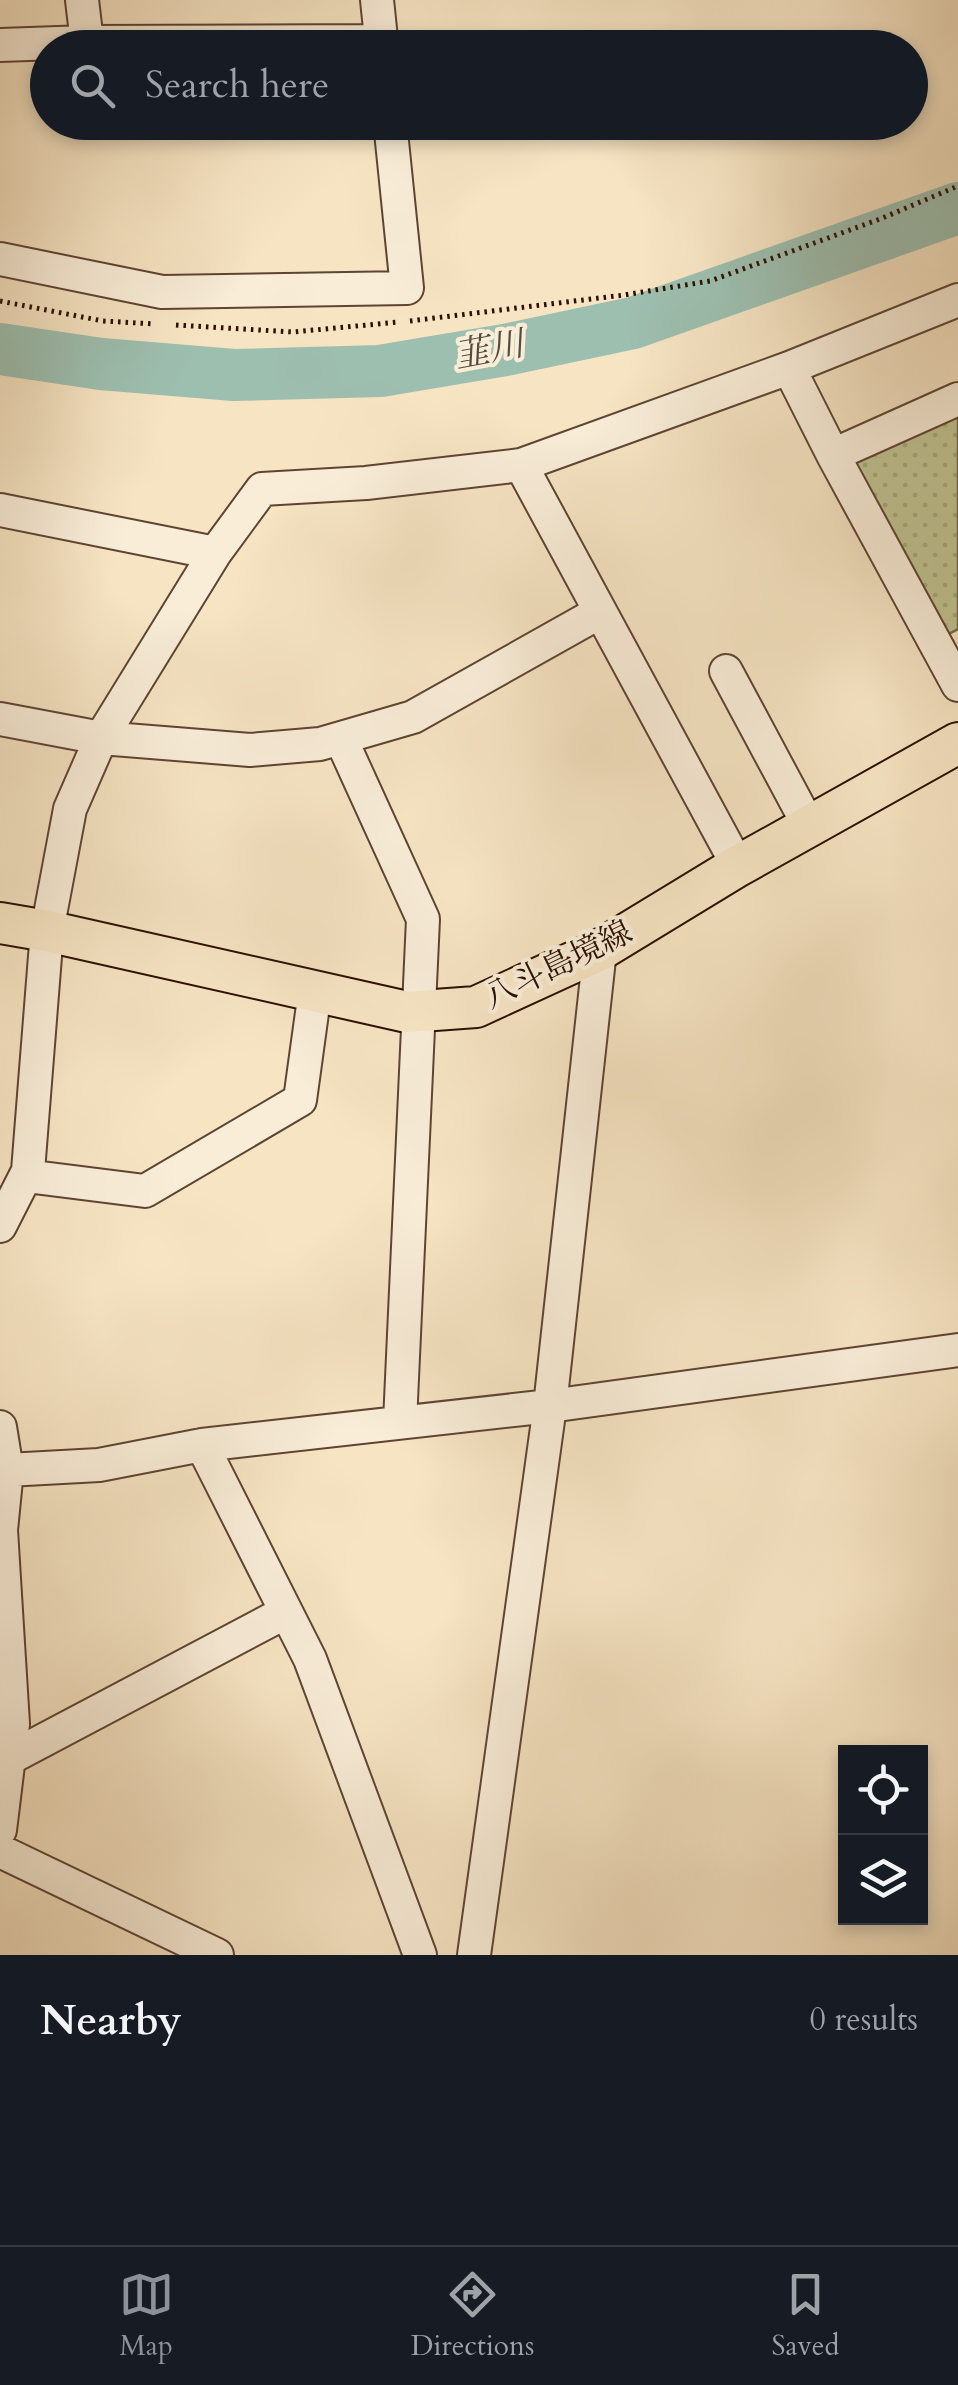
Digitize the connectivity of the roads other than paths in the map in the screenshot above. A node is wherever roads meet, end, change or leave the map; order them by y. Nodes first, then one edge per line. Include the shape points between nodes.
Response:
1 (82, 0) edge
2 (376, 0) edge
3 (86, 30) edge
4 (380, 30) edge
5 (30, 43) edge
6 (0, 44) edge
7 (392, 140) edge
8 (0, 259) edge
9 (958, 300) edge
10 (789, 368) junction
11 (958, 399) edge
12 (833, 455) junction
13 (521, 466) junction
14 (0, 510) edge
15 (216, 553) junction
16 (600, 612) junction
17 (726, 671) dead end
18 (958, 685) edge
19 (0, 719) edge
20 (101, 738) junction
21 (341, 739) junction
22 (958, 743) edge
23 (809, 826) junction
24 (738, 866) junction
25 (0, 923) edge
26 (47, 931) junction
27 (600, 950) junction
28 (315, 991) junction
29 (419, 1010) junction
30 (26, 1176) junction
31 (0, 1226) edge
32 (958, 1350) edge
33 (550, 1406) junction
34 (400, 1422) junction
35 (0, 1427) edge
36 (202, 1445) junction
37 (7, 1470) junction
38 (286, 1612) junction
39 (8, 1759) junction
40 (0, 1830) edge
41 (0, 1851) edge
42 (217, 1955) edge
43 (420, 1955) edge
44 (474, 1955) edge

1 - 3 street
2 - 4 street
5 - 6 street
7 - 8 street via 407,288 162,292
9 - 10 street
10 - 12 street
10 - 13 street
11 - 12 street
12 - 18 street
13 - 15 street via 262,489
13 - 16 street
14 - 15 street
15 - 20 street
16 - 21 street via 413,717
16 - 24 street
17 - 23 street
19 - 20 street
20 - 21 street via 250,750
20 - 26 street via 70,808
21 - 29 street via 423,919
22 - 23 main road, 八斗島境線
23 - 24 main road, 八斗島境線
24 - 27 main road, 八斗島境線
25 - 26 main road, 八斗島境線
26 - 28 main road, 八斗島境線
26 - 30 street
27 - 29 main road, 八斗島境線 via 476,1007
27 - 33 street
28 - 29 main road, 八斗島境線
28 - 30 street via 300,1100 145,1191
29 - 34 street
30 - 31 street
32 - 33 street
33 - 34 street
33 - 44 street
34 - 36 street
35 - 37 street
36 - 37 street via 99,1465
36 - 38 street
37 - 39 street via 1,1530 12,1724
38 - 39 street
38 - 43 street
39 - 40 street
41 - 42 street

